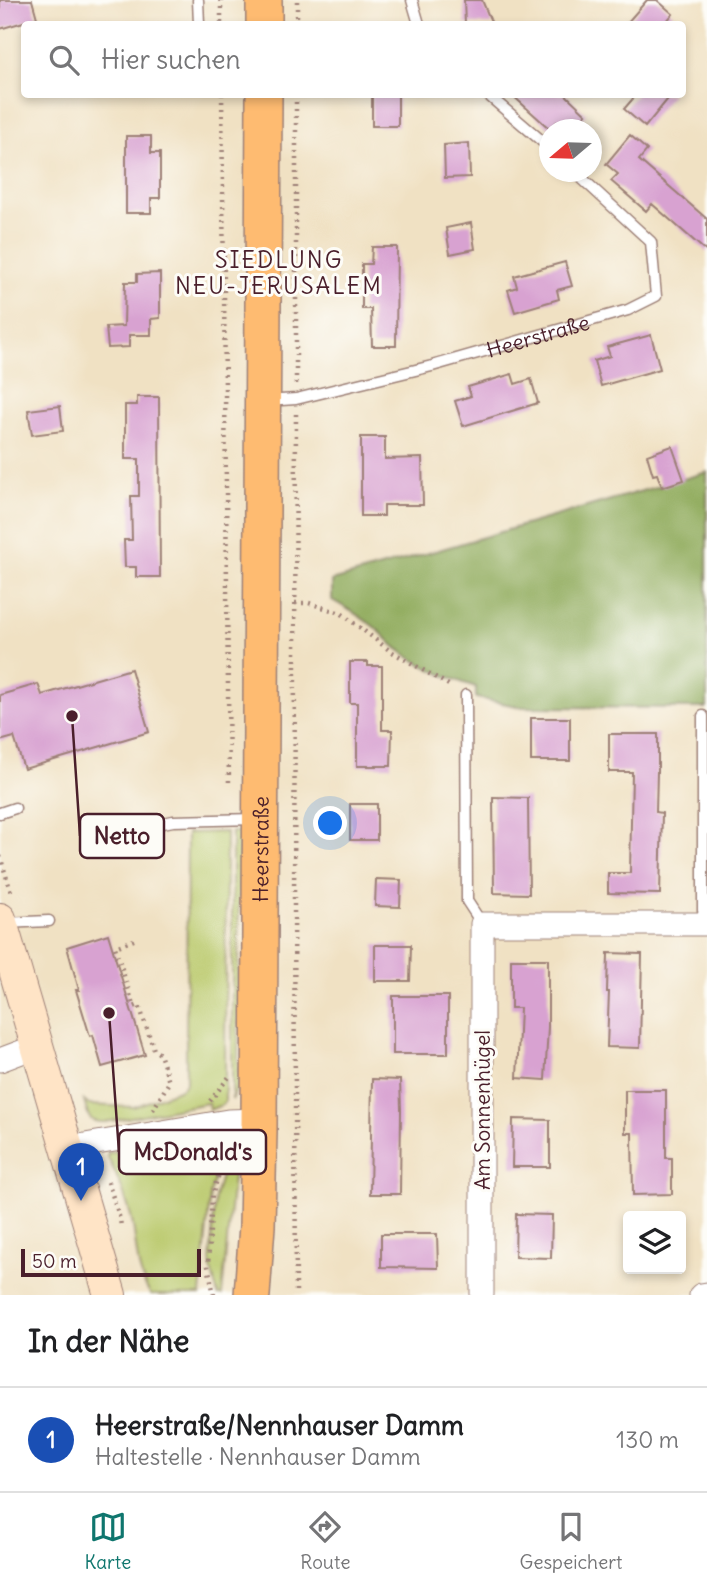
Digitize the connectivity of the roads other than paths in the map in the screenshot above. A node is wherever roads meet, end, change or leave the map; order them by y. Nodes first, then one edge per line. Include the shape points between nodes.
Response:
1 (198, 0) edge
2 (264, 0) edge
3 (411, 0) edge
4 (199, 21) edge
5 (264, 21) edge
6 (418, 21) edge
7 (264, 98) edge
8 (492, 98) edge
9 (539, 139) edge
10 (586, 182) edge
11 (279, 400) junction
12 (467, 695) road end
13 (703, 716) dead end
14 (15, 808) dead end
15 (0, 813) edge
16 (245, 819) junction
17 (163, 823) dead end
18 (1, 921) edge
19 (48, 921) dead end
20 (482, 924) junction
21 (707, 924) edge
22 (37, 1046) junction
23 (0, 1060) edge
24 (244, 1121) junction
25 (67, 1148) junction
26 (707, 1294) edge
27 (110, 1295) edge
28 (252, 1295) edge
29 (482, 1295) edge
30 (701, 1295) edge

1 - 4 lane
2 - 5 main road
3 - 6 lane
7 - 11 main road, Heerstraße
8 - 9 lane
10 - 11 lane, Heerstraße via 651,242 656,296 628,310 432,366
11 - 16 main road, Heerstraße
12 - 20 lane, Am Sonnenhügel via 467,901
13 - 21 lane via 703,910
14 - 15 lane
16 - 17 lane
16 - 24 main road, Heerstraße
18 - 19 lane
18 - 22 main road
20 - 21 street
20 - 29 street, Am Sonnenhügel
22 - 23 street
22 - 25 main road
24 - 25 street
24 - 28 main road, Heerstraße via 257,1226
25 - 27 main road
26 - 30 street

